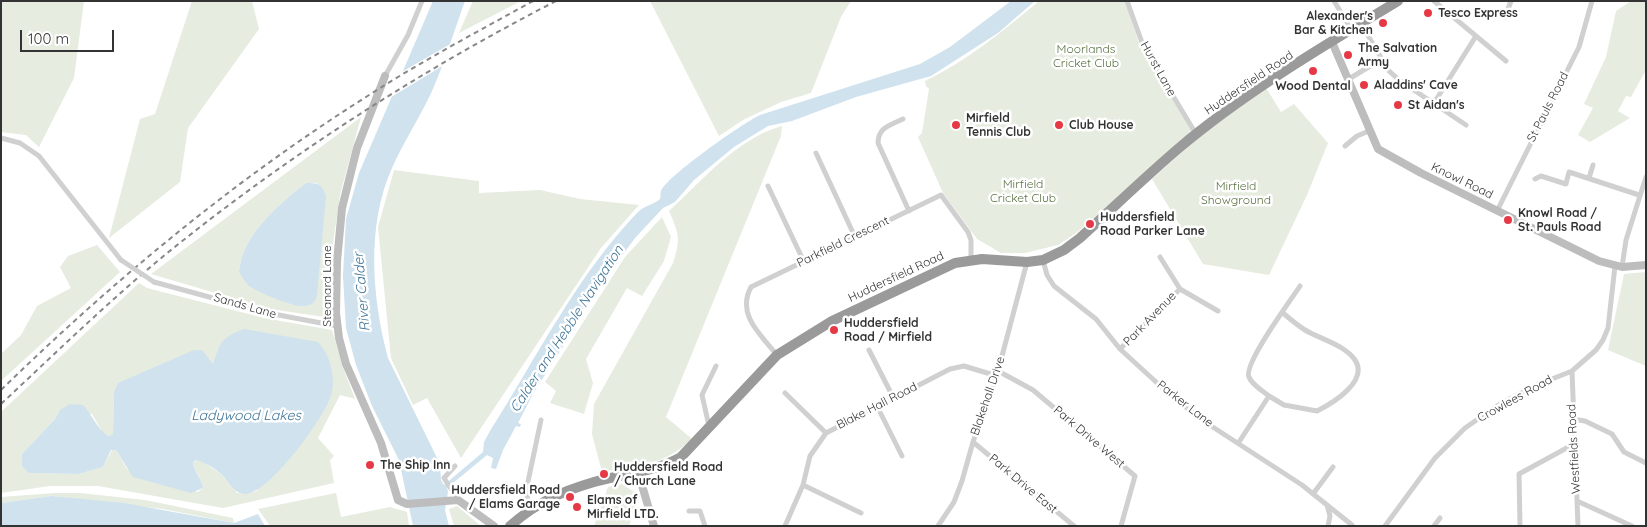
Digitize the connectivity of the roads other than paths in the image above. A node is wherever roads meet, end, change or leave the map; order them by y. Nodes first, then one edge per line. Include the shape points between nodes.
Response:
1 (422, 1) edge
2 (1127, 1) edge
3 (1334, 1) edge
4 (1398, 1) edge
5 (1434, 1) edge
6 (1511, 1) edge
7 (1592, 1) edge
8 (1505, 17) dead end
9 (1361, 23) junction
10 (1351, 29) junction
11 (1476, 36) junction
12 (1332, 42) junction
13 (1382, 59) junction
14 (1506, 61) dead end
15 (385, 76) joint
16 (1347, 80) junction
17 (1434, 103) junction
18 (903, 119) dead end
19 (1466, 124) dead end
20 (1369, 131) junction
21 (1197, 134) junction
22 (1, 138) edge
23 (1345, 146) dead end
24 (816, 153) dead end
25 (1593, 165) dead end
26 (1646, 177) edge
27 (1589, 178) junction
28 (1536, 179) dead end
29 (768, 186) dead end
30 (1640, 195) junction
31 (1497, 210) junction
32 (909, 211) junction
33 (855, 237) junction
34 (1160, 257) dead end
35 (971, 260) junction
36 (1043, 260) junction
37 (804, 262) junction
38 (1027, 262) junction
39 (1646, 264) edge
40 (1618, 266) junction
41 (1300, 286) dead end
42 (1180, 289) junction
43 (1218, 311) dead end
44 (1283, 313) junction
45 (337, 326) junction
46 (1120, 349) junction
47 (868, 350) dead end
48 (778, 355) junction
49 (716, 366) dead end
50 (1572, 371) junction
51 (998, 373) junction
52 (785, 393) dead end
53 (1269, 396) junction
54 (892, 397) junction
55 (877, 406) junction
56 (1572, 419) junction
57 (541, 420) dead end
58 (710, 429) junction
59 (826, 433) junction
60 (973, 442) junction
61 (1239, 442) junction
62 (1574, 444) junction
63 (902, 456) dead end
64 (1646, 463) edge
65 (455, 466) dead end
66 (1333, 467) dead end
67 (638, 472) junction
68 (803, 485) junction
69 (1314, 494) junction
70 (454, 500) junction
71 (1577, 501) junction
72 (1326, 505) junction
73 (530, 508) junction
74 (689, 511) dead end
75 (861, 513) dead end
76 (1440, 518) dead end
77 (1353, 525) edge
78 (494, 526) edge
79 (510, 526) edge
80 (654, 526) edge
81 (705, 526) edge
82 (785, 526) edge
83 (938, 526) edge
84 (1074, 526) edge
85 (1121, 526) edge
86 (1328, 526) edge
87 (1343, 526) edge
88 (1386, 526) edge
89 (1434, 526) edge
90 (1520, 526) edge
91 (1578, 526) edge
92 (1632, 526) edge

1 - 15 street, Steanard Lane
2 - 21 street, Hurst Lane via 1144,48
3 - 10 street
4 - 9 highway, Huddersfield Road
5 - 11 street
6 - 8 street
7 - 31 street, St Pauls Road via 1579,47
9 - 10 highway, Huddersfield Road
9 - 13 street
10 - 12 highway, Huddersfield Road
11 - 14 street
11 - 17 street
12 - 16 street, Knowl Road
12 - 21 highway, Huddersfield Road
13 - 16 street
13 - 17 street via 1399,80
15 - 45 street, Steanard Lane via 357,148 342,208 337,261
16 - 20 street, Knowl Road
17 - 19 street
18 - 32 street via 882,129 878,142
20 - 23 street
20 - 31 street, Knowl Road via 1375,145 1383,152
21 - 36 highway, Huddersfield Road via 1080,238
22 - 45 street, Sands Lane, bridge via 20,143 38,156 121,260 154,282 224,299 268,314
24 - 33 street
25 - 27 street
26 - 30 street, Crowlees Road
27 - 28 street via 1569,172 1566,184 1541,176
27 - 30 street
29 - 37 street
30 - 40 street, Crowlees Road
31 - 40 street, Knowl Road via 1599,261
32 - 33 street, Parkfield Crescent
32 - 35 street, Parkfield Crescent via 941,195 972,240
33 - 37 street, Parkfield Crescent
34 - 42 street, Park Avenue
35 - 38 highway, Huddersfield Road
35 - 48 highway, Huddersfield Road via 955,262 866,304
36 - 38 highway, Huddersfield Road
36 - 46 street, Parker Lane via 1054,286 1096,319
37 - 48 street, Parkfield Crescent via 751,287 746,296 750,323
38 - 51 street, Blakehall Drive
39 - 40 street, Knowl Road
40 - 50 street, Crowlees Road via 1605,335 1596,350
41 - 44 street
42 - 43 street, Park Avenue
42 - 46 street, Park Avenue
44 - 53 street via 1248,370 1252,382
44 - 53 street via 1304,330 1354,358 1357,374 1344,393 1317,411 1284,405
45 - 70 street, Steanard Lane via 346,364 381,442 396,496 407,504
46 - 61 street, Parker Lane via 1186,408
47 - 54 street
48 - 58 highway, Huddersfield Road via 750,381
49 - 58 street via 702,395
50 - 56 street, Westfields Road
50 - 88 street, Crowlees Road via 1500,404 1465,428 1435,458
51 - 54 street, Blake Hall Road via 964,366 950,369
51 - 60 street, Blakehall Drive
51 - 85 street, Park Drive West via 1033,390 1135,476
52 - 59 street
53 - 61 street
54 - 55 street, Blake Hall Road
55 - 59 street, Blake Hall Road
55 - 63 street
56 - 62 street, Westfields Road
56 - 64 street via 1585,421 1612,434 1626,453
57 - 73 street via 526,491
58 - 67 highway, Huddersfield Road via 681,457 666,466
59 - 68 street, Blake Hall Road via 810,456
60 - 83 street, Blakehall Drive via 954,502
60 - 84 street, Park Drive East
61 - 69 street, Parker Lane
62 - 71 street, Westfields Road
62 - 90 street via 1519,474
65 - 70 street via 444,476
66 - 69 street
67 - 73 highway, Huddersfield Road via 572,489
67 - 80 street
68 - 75 street
68 - 82 street, Blake Hall Road
69 - 72 street, Parker Lane
70 - 78 street
71 - 91 street, Westfields Road
71 - 92 street
72 - 77 street, Parker Lane
72 - 86 street via 1330,516
73 - 79 highway, Huddersfield Road
74 - 81 street via 700,511
76 - 89 street
77 - 87 street

